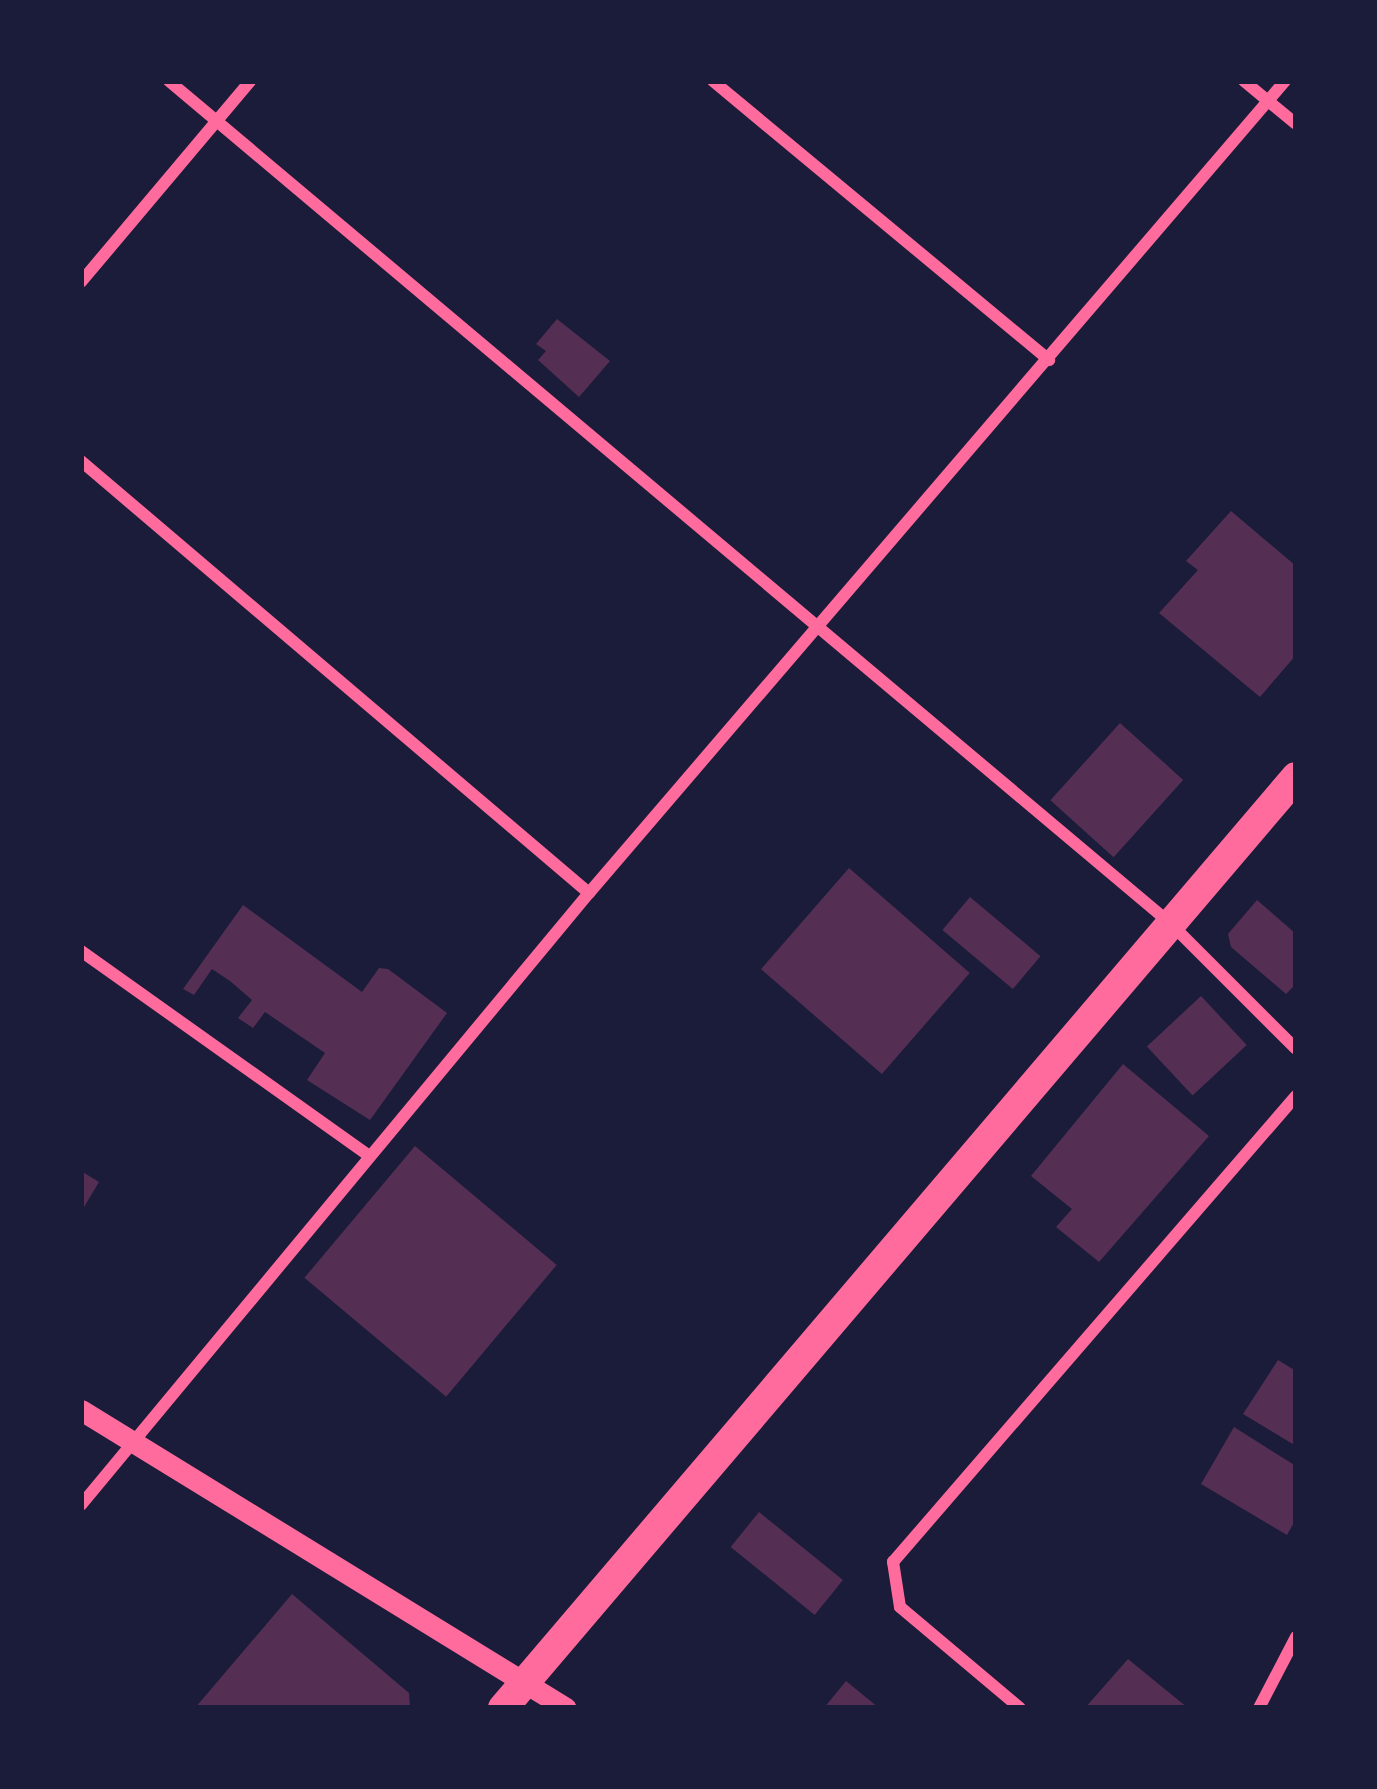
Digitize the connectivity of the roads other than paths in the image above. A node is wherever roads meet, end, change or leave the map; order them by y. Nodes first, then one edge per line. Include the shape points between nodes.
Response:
1 (169, 81) edge
2 (250, 81) edge
3 (712, 81) edge
4 (1244, 81) edge
5 (1285, 81) edge
6 (1268, 102) junction
7 (216, 121) junction
8 (1296, 124) edge
9 (81, 282) edge
10 (1049, 360) junction
11 (81, 461) edge
12 (819, 633) junction
13 (1296, 777) edge
14 (589, 893) junction
15 (1171, 923) junction
16 (81, 950) edge
17 (1296, 1049) edge
18 (1296, 1096) edge
19 (369, 1156) junction
20 (81, 1410) edge
21 (133, 1442) junction
22 (81, 1505) edge
23 (1296, 1636) edge
24 (524, 1683) junction
25 (503, 1708) edge
26 (566, 1708) edge
27 (1020, 1708) edge
28 (1259, 1708) edge

1 - 7 street
2 - 7 street
3 - 10 street
4 - 6 street
5 - 6 street
6 - 8 street
6 - 10 street
7 - 9 street
7 - 12 street
10 - 12 street
11 - 14 street
12 - 14 street
12 - 15 street
13 - 15 main road
14 - 19 street
15 - 17 street
15 - 24 main road
16 - 19 street
18 - 27 street via 893,1562 901,1607
19 - 21 street
20 - 21 street
21 - 22 street
21 - 24 street
23 - 28 street
24 - 25 main road
24 - 26 street

